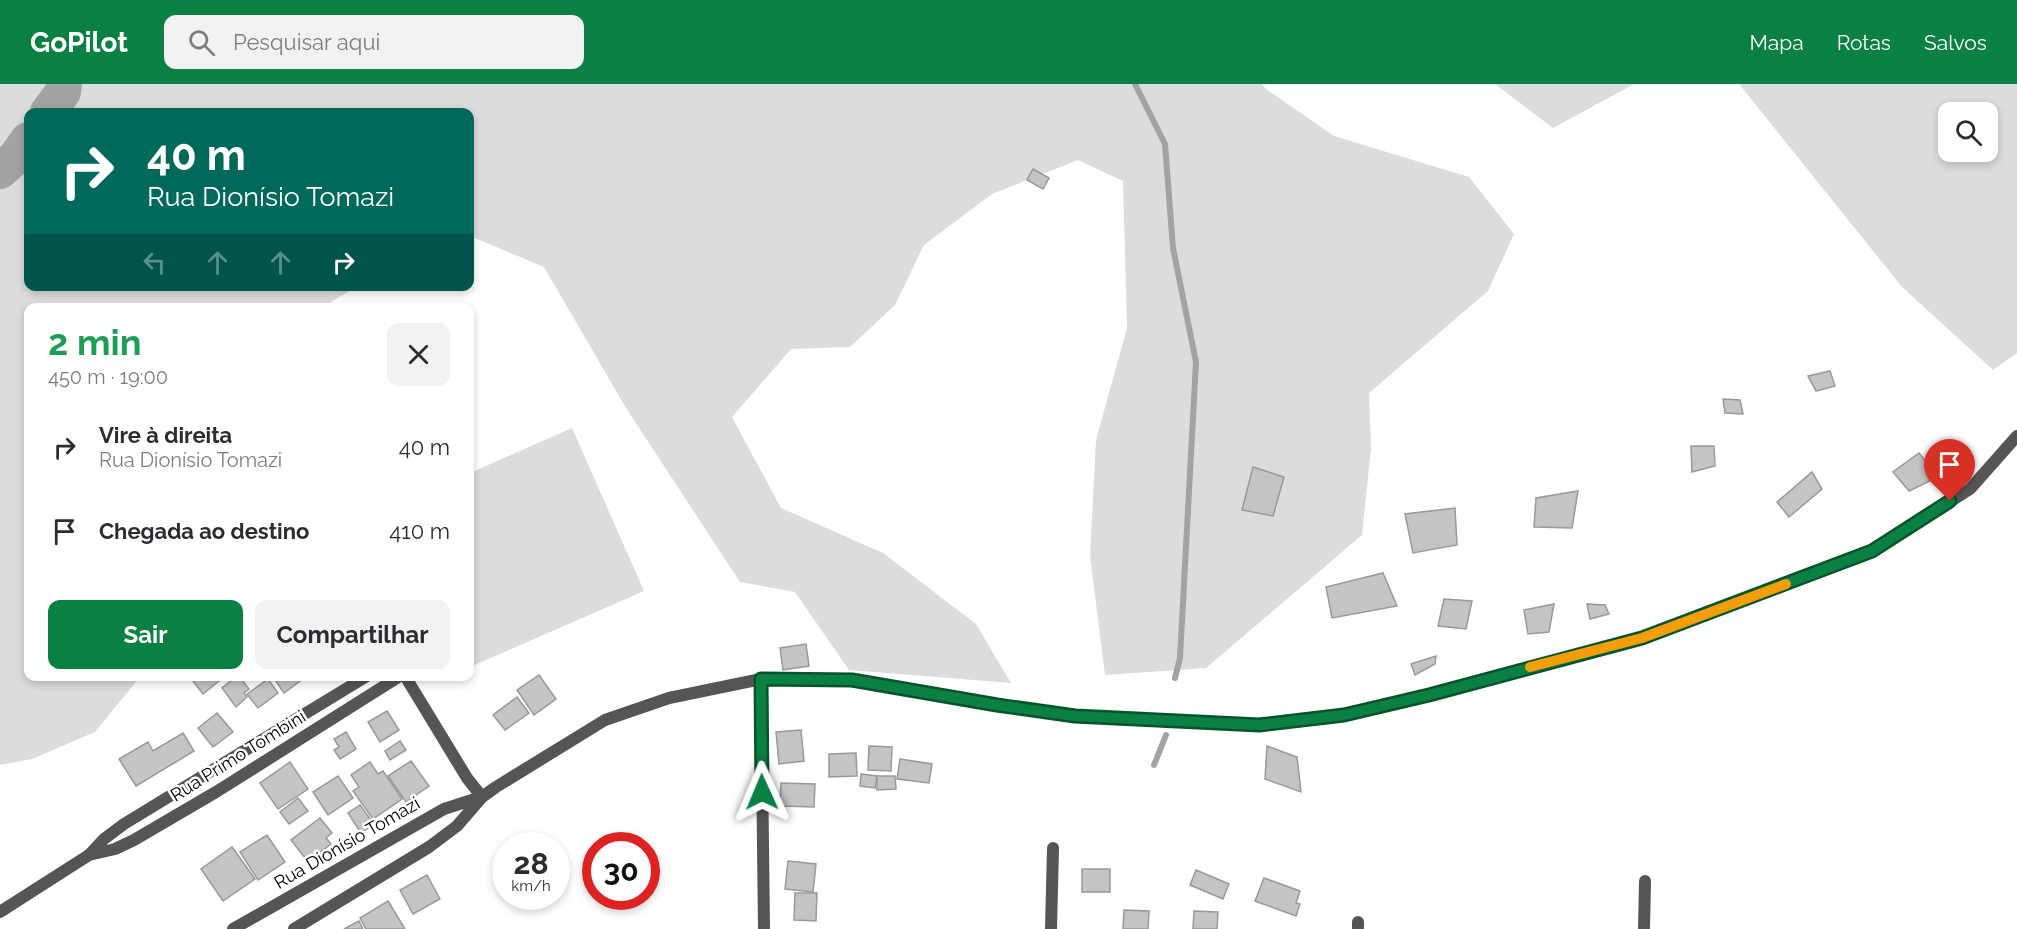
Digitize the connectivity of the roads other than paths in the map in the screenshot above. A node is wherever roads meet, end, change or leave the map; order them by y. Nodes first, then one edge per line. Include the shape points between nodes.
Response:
1 (2017, 436) edge
2 (761, 679) junction
3 (359, 681) edge
4 (392, 681) edge
5 (408, 681) edge
6 (482, 797) junction
7 (1053, 848) dead end
8 (89, 855) junction
9 (1646, 881) dead end
10 (0, 912) edge
11 (233, 929) edge
12 (294, 929) edge
13 (764, 929) edge
14 (1051, 929) edge
15 (1644, 929) edge

1 - 2 street, Rua Dionísio Tomazi via 1970,489 1872,551 1642,638 1344,715 1259,725 1075,716 852,680
2 - 6 street, Rua Dionísio Tomazi via 669,698 604,720
2 - 13 street
3 - 8 street, Rua Primo Tombini via 124,824
4 - 8 street, Rua Primo Tombini via 134,840
5 - 6 street
6 - 11 street, Rua Dionísio Tomazi via 444,809
6 - 12 street, Rua Dionísio Tomazi via 456,826 429,847
7 - 14 street
8 - 10 street, Rua Primo Tombini
9 - 15 street

